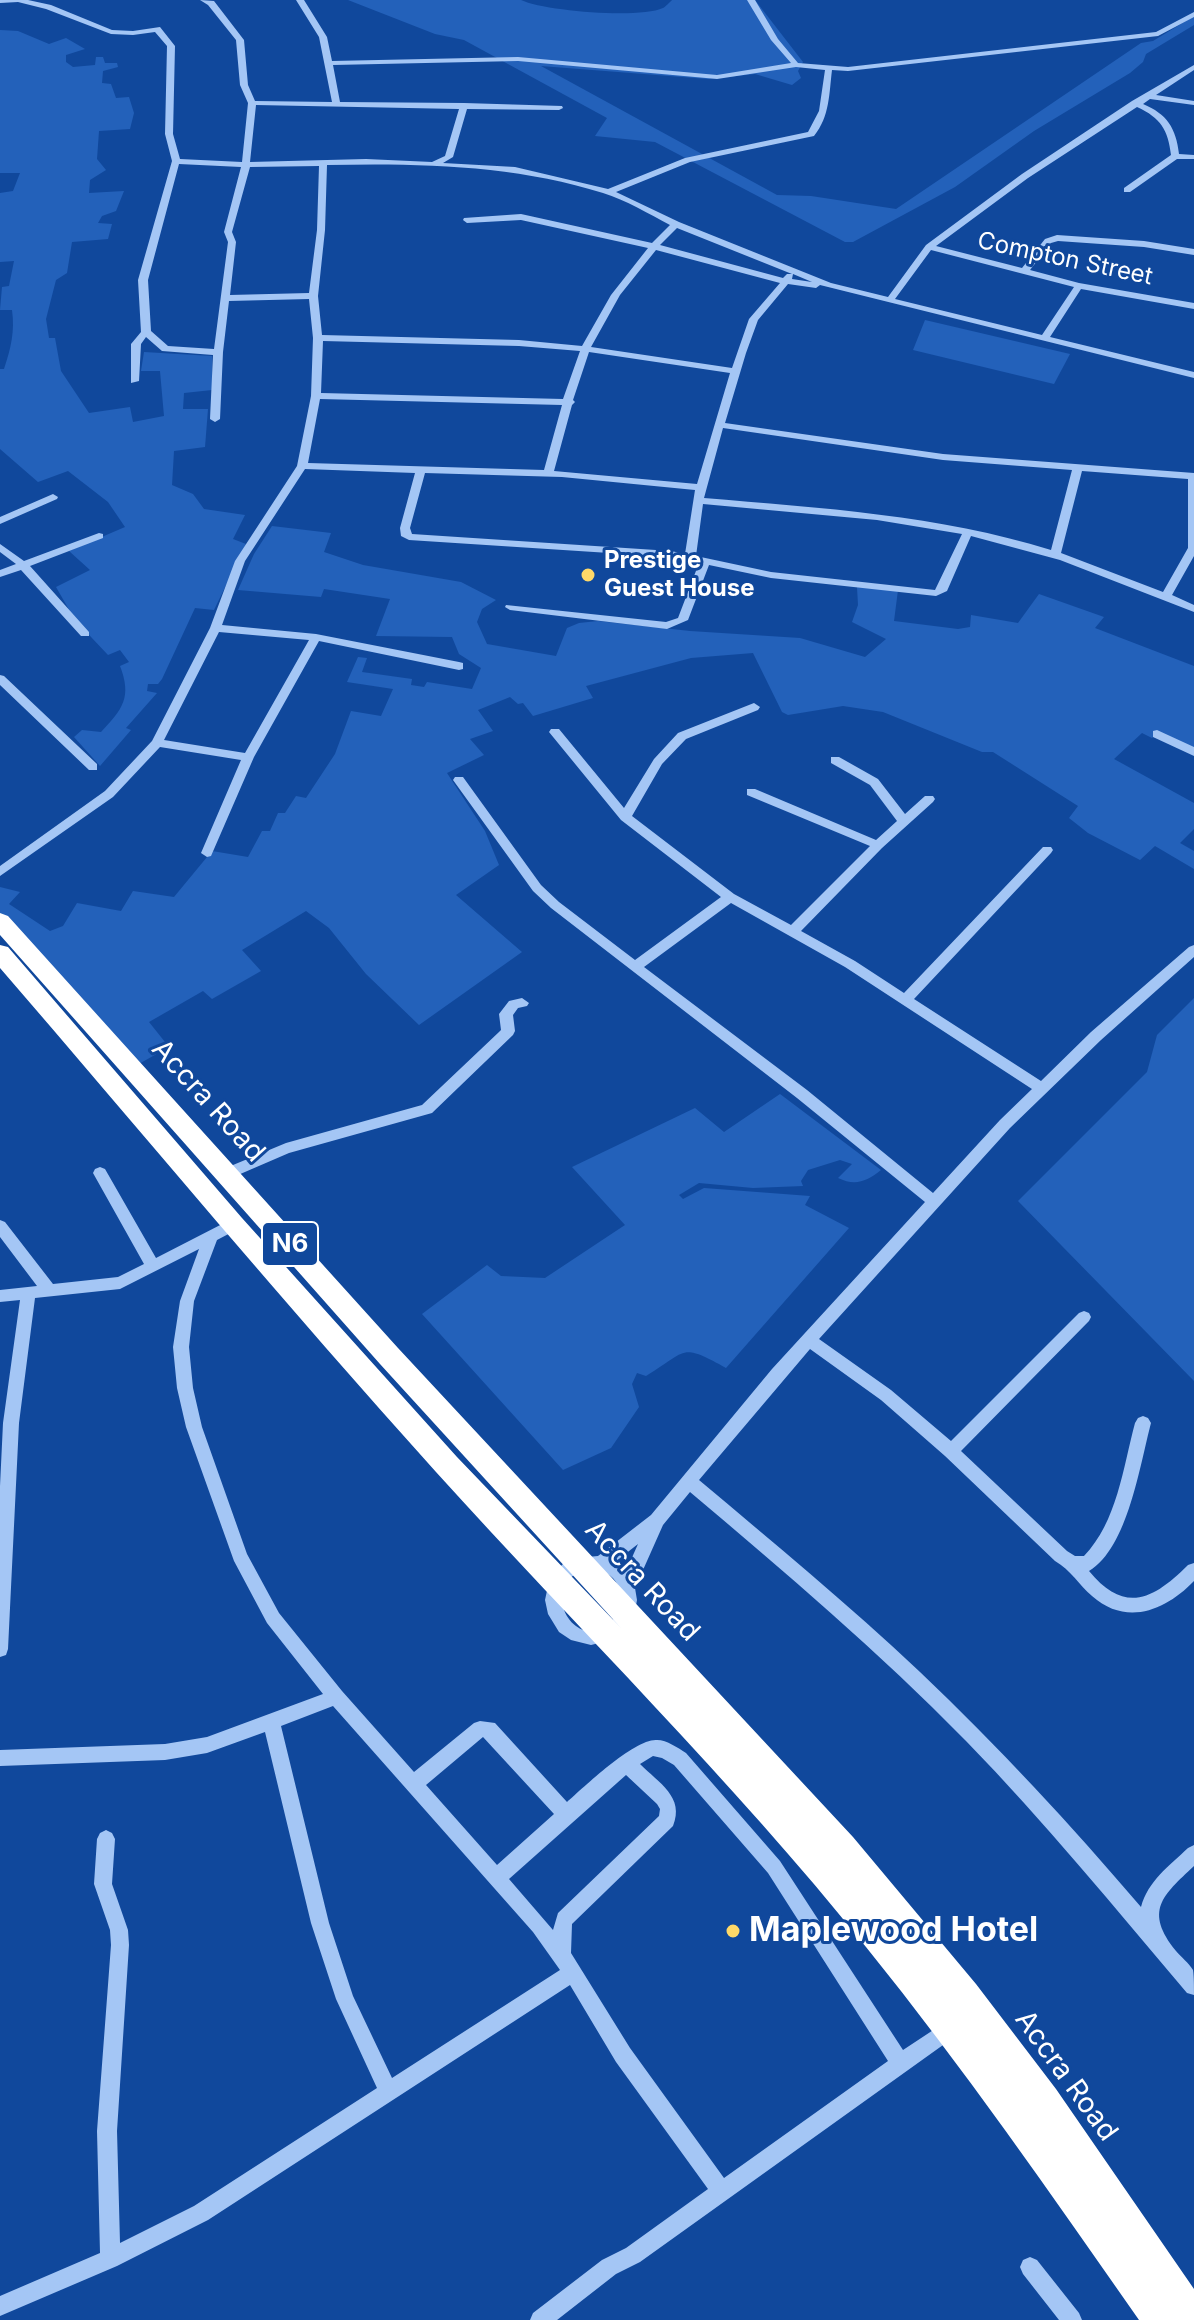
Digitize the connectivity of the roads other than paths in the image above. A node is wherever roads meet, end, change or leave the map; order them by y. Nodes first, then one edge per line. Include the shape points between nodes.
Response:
1 (222, 0) edge
2 (300, 0) edge
3 (751, 0) edge
4 (0, 1) edge
5 (207, 2) edge
6 (1194, 14) edge
7 (329, 63) junction
8 (796, 65) junction
9 (829, 67) junction
10 (1194, 67) edge
11 (1146, 96) junction
12 (336, 102) junction
13 (252, 103) junction
14 (1135, 103) junction
15 (1194, 103) edge
16 (464, 105) junction
17 (559, 108) dead end
18 (1175, 156) junction
19 (449, 157) junction
20 (1194, 157) edge
21 (176, 161) junction
22 (323, 163) junction
23 (246, 165) junction
24 (435, 165) junction
25 (459, 166) junction
26 (1127, 190) dead end
27 (609, 192) junction
28 (467, 220) dead end
29 (676, 224) junction
30 (652, 246) junction
31 (929, 247) junction
32 (1194, 252) edge
33 (795, 271) junction
34 (1024, 272) junction
35 (784, 281) junction
36 (828, 285) junction
37 (1079, 286) junction
38 (313, 296) junction
39 (226, 298) junction
40 (890, 300) junction
41 (1194, 306) edge
42 (146, 332) junction
43 (318, 338) junction
44 (1045, 338) junction
45 (586, 349) junction
46 (218, 352) junction
47 (735, 371) junction
48 (1194, 375) edge
49 (134, 381) dead end
50 (316, 396) junction
51 (570, 402) junction
52 (215, 419) dead end
53 (722, 425) junction
54 (302, 466) junction
55 (1078, 468) junction
56 (421, 469) junction
57 (548, 473) junction
58 (1194, 476) edge
59 (701, 487) junction
60 (53, 497) dead end
61 (699, 501) junction
62 (0, 521) edge
63 (968, 532) junction
64 (99, 536) dead end
65 (0, 547) edge
66 (1193, 549) edge
67 (1055, 556) junction
68 (690, 558) junction
69 (704, 563) junction
70 (23, 565) junction
71 (0, 574) edge
72 (1166, 597) junction
73 (510, 607) dead end
74 (1194, 609) edge
75 (215, 628) junction
76 (85, 634) dead end
77 (316, 637) junction
78 (459, 666) dead end
79 (0, 679) edge
80 (754, 707) dead end
81 (555, 732) dead end
82 (1157, 734) dead end
83 (157, 743) junction
84 (1194, 752) edge
85 (248, 757) junction
86 (835, 760) dead end
87 (93, 767) dead end
88 (459, 780) dead end
89 (751, 792) dead end
90 (929, 799) dead end
91 (625, 817) junction
92 (904, 822) junction
93 (878, 845) junction
94 (1047, 850) dead end
95 (207, 853) dead end
96 (0, 872) edge
97 (730, 897) junction
98 (0, 921) edge
99 (791, 933) junction
100 (1194, 950) edge
101 (0, 953) edge
102 (636, 966) junction
103 (906, 999) junction
104 (522, 1003) dead end
105 (1042, 1089) junction
106 (100, 1173) dead end
107 (226, 1174) junction
108 (934, 1202) junction
109 (0, 1226) edge
110 (222, 1230) junction
111 (153, 1266) junction
112 (48, 1289) junction
113 (28, 1292) junction
114 (0, 1296) edge
115 (1084, 1317) dead end
116 (809, 1340) junction
117 (389, 1356) junction
118 (362, 1370) junction
119 (1143, 1423) dead end
120 (6, 1425) edge
121 (951, 1451) junction
122 (689, 1481) junction
123 (657, 1520) junction
124 (1073, 1563) junction
125 (591, 1564) junction
126 (1194, 1570) edge
127 (557, 1583) junction
128 (620, 1612) junction
129 (0, 1649) edge
130 (336, 1697) junction
131 (272, 1723) junction
132 (0, 1758) edge
133 (627, 1764) junction
134 (415, 1783) junction
135 (568, 1816) junction
136 (106, 1839) dead end
137 (1194, 1854) edge
138 (496, 1878) junction
139 (1156, 1939) junction
140 (567, 1964) junction
141 (1194, 1986) edge
142 (950, 2028) junction
143 (900, 2063) junction
144 (388, 2091) junction
145 (721, 2190) junction
146 (110, 2259) junction
147 (1030, 2267) dead end
148 (0, 2306) edge
149 (1154, 2318) edge
150 (1194, 2319) edge
151 (540, 2320) edge
152 (1072, 2320) edge

1 - 5 street
2 - 7 street via 323,37
3 - 8 street
4 - 21 street via 48,7 111,32 157,29 171,46 169,134
5 - 13 street via 240,40 244,85
6 - 9 street via 1158,34
7 - 8 street via 518,59 717,77
7 - 12 street
8 - 9 street
9 - 27 street via 823,121 811,134 688,160
10 - 11 street
11 - 14 street
11 - 15 street
12 - 13 street
12 - 16 street
13 - 23 street
14 - 18 street via 1168,123
14 - 31 street
16 - 17 street
16 - 19 street
18 - 20 street
18 - 26 street
19 - 24 street
19 - 25 street
21 - 23 street
21 - 42 street via 143,280
22 - 23 street
22 - 24 street
22 - 38 street
23 - 39 street via 228,232 232,242
24 - 25 street
25 - 27 street via 515,170
27 - 29 street
28 - 30 street via 521,217
29 - 30 street
29 - 33 street
30 - 35 street
30 - 45 street via 619,290
31 - 34 street, Compton Street
31 - 40 street
32 - 34 street via 1057,238 1048,241
33 - 35 street
33 - 36 street
34 - 37 street, Compton Street
35 - 36 street
35 - 47 street via 754,319
36 - 40 street
37 - 41 street, Compton Street
37 - 44 street
38 - 39 street
38 - 43 street
39 - 46 street
40 - 44 street
42 - 46 street via 165,349
42 - 49 street via 136,344
43 - 45 street
43 - 50 street
44 - 48 street
45 - 47 street
45 - 51 street
46 - 52 street
47 - 53 street
50 - 51 street
50 - 54 street
51 - 57 street
53 - 55 street via 943,457
53 - 59 street
54 - 56 street
54 - 75 street via 240,561
55 - 58 street
55 - 67 street
56 - 57 street
56 - 68 street via 405,528 409,537
57 - 59 street
58 - 66 street
59 - 61 street
60 - 62 street
61 - 63 street via 846,513
61 - 68 street
63 - 67 street
63 - 69 street via 942,591 936,593
64 - 70 street
65 - 70 street
66 - 72 street
67 - 72 street
68 - 69 street
69 - 73 street via 678,624
70 - 71 street
70 - 76 street
72 - 74 street
75 - 77 street
75 - 83 street
77 - 78 street
77 - 85 street
79 - 87 street
80 - 91 street via 682,736 658,762
81 - 91 street
82 - 84 street
83 - 85 street
83 - 96 street via 109,794
85 - 95 street
86 - 92 street via 874,782
88 - 102 street via 537,888
89 - 93 street
90 - 92 street
91 - 97 street
92 - 93 street
93 - 99 street
94 - 103 street
97 - 99 street
97 - 102 street
98 - 107 highway, Accra Road / N6
99 - 103 street
100 - 105 street
101 - 110 highway, Accra Road / N6 via 206,1190
102 - 108 street
103 - 105 street
104 - 107 street via 506,1014 504,1036 427,1109 286,1148
105 - 108 street
106 - 111 street
107 - 117 highway, Accra Road / N6
108 - 116 street
109 - 112 street
110 - 111 street
110 - 118 highway, Accra Road / N6
110 - 130 street via 187,1301 183,1323 185,1388 194,1427 240,1556 273,1618
111 - 112 street via 120,1283
112 - 113 street
113 - 114 street
113 - 120 street
115 - 121 street
116 - 121 street via 886,1395
116 - 122 street
117 - 118 highway
117 - 125 highway, Accra Road / N6
118 - 127 highway, Accra Road / N6
119 - 124 street via 1114,1524 1097,1556 1087,1564
120 - 129 street
121 - 124 street
122 - 123 street
122 - 139 street via 944,1707
123 - 125 street
123 - 128 street
124 - 126 street via 1101,1593 1137,1607 1167,1597
125 - 127 street via 571,1568
125 - 128 highway, Accra Road / N6
127 - 128 highway, Accra Road / N6
128 - 142 highway, Accra Road / N6 via 775,1815
128 - 150 highway, Accra Road / N6 via 842,1848 965,1995
130 - 131 street
130 - 134 street
131 - 132 street via 207,1745 165,1752
131 - 144 street via 320,1923 345,1999
133 - 135 street
133 - 140 street via 663,1798 669,1807 667,1820 564,1919 560,1930
133 - 143 street via 645,1750 663,1749 707,1788 799,1902
134 - 135 street via 480,1729 489,1729
134 - 138 street
135 - 138 street
136 - 146 street via 103,1884 120,1945 107,2131
137 - 139 street via 1150,1902
138 - 140 street
139 - 141 street
140 - 144 street
140 - 145 street via 623,2055
142 - 143 street
142 - 149 highway, Accra Road / N6
143 - 145 street
144 - 146 street via 201,2213
145 - 151 street
146 - 148 street
147 - 152 street

